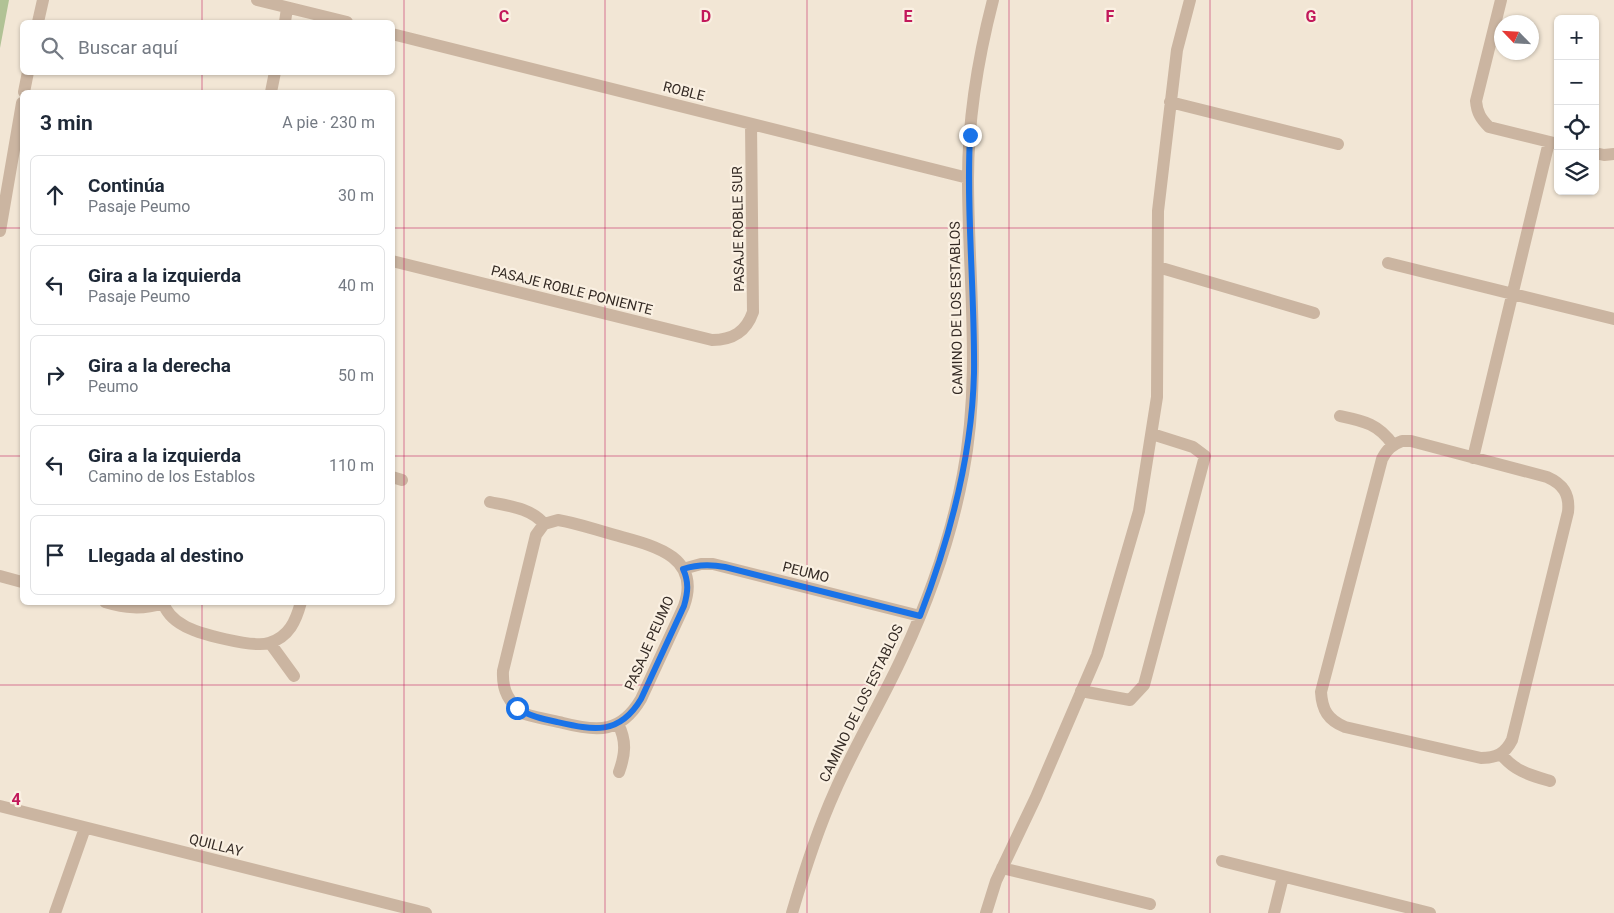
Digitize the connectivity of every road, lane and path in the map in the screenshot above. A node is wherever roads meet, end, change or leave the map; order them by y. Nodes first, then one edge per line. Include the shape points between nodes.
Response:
1 (43, 0) edge
2 (257, 0) edge
3 (993, 0) edge
4 (1190, 0) edge
5 (1501, 0) edge
6 (288, 8) junction
7 (38, 20) edge
8 (285, 20) edge
9 (339, 20) edge
10 (395, 35) edge
11 (27, 75) edge
12 (274, 75) edge
13 (24, 90) edge
14 (271, 90) edge
15 (1170, 102) junction
16 (20, 115) edge
17 (751, 124) junction
18 (1553, 143) edge
19 (1338, 144) dead end
20 (1599, 154) edge
21 (1614, 154) edge
22 (968, 178) junction
23 (0, 231) edge
24 (395, 261) edge
25 (1388, 263) dead end
26 (1158, 267) junction
27 (1512, 294) junction
28 (1314, 313) dead end
29 (1614, 319) edge
30 (742, 331) joint
31 (1340, 416) dead end
32 (1152, 434) junction
33 (1393, 445) junction
34 (1473, 458) junction
35 (490, 502) dead end
36 (544, 524) junction
37 (683, 569) junction
38 (0, 576) edge
39 (20, 581) edge
40 (118, 605) edge
41 (155, 605) edge
42 (164, 605) edge
43 (300, 605) edge
44 (920, 616) junction
45 (270, 643) junction
46 (294, 676) dead end
47 (1081, 691) junction
48 (618, 724) junction
49 (1501, 754) junction
50 (619, 772) dead end
51 (1550, 781) dead end
52 (0, 806) edge
53 (85, 828) junction
54 (1222, 861) dead end
55 (1002, 868) junction
56 (1283, 877) junction
57 (1150, 904) dead end
58 (55, 913) edge
59 (426, 913) edge
60 (792, 913) edge
61 (986, 913) edge
62 (1274, 913) edge
63 (1430, 913) edge

1 - 7 street
2 - 6 street
3 - 22 street, CAMINO DE LOS ESTABLOS via 973,100
4 - 15 street via 1176,50
5 - 18 street via 1476,101 1477,111 1489,127
6 - 8 street
6 - 9 street
10 - 17 street, ROBLE
11 - 13 street
12 - 14 street
15 - 19 street
15 - 26 street via 1158,211
16 - 23 street
17 - 22 street, ROBLE
17 - 30 street, PASAJE ROBLE SUR via 754,300 753,312
18 - 27 street
20 - 21 street
22 - 44 street, CAMINO DE LOS ESTABLOS via 974,332 970,424 952,522
24 - 30 street, PASAJE ROBLE PONIENTE via 712,340 733,337
25 - 27 street
26 - 28 street
26 - 32 street via 1157,397
27 - 29 street
27 - 34 street
31 - 33 street via 1371,424
32 - 47 street via 1139,511 1097,655
32 - 47 street via 1193,447 1205,456 1144,685 1130,700
33 - 34 street via 1411,441
33 - 49 street via 1382,459 1321,692 1322,704 1326,714 1345,727 1481,758
34 - 49 street via 1557,481 1564,489 1569,504 1512,740
35 - 36 street via 534,514
36 - 37 street via 566,521 647,544 667,553
36 - 48 street via 534,541 503,671 505,692 517,708 534,717 595,730
37 - 44 street, PEUMO via 701,564 719,566
37 - 48 street, PASAJE PEUMO via 688,585 684,606 641,699
38 - 39 street
40 - 41 street via 131,608
42 - 45 street via 174,620 185,627 248,644
43 - 45 street via 289,631
44 - 60 street, CAMINO DE LOS ESTABLOS via 834,792
45 - 46 street
47 - 55 street
48 - 50 street via 625,746
49 - 51 street via 1519,771
52 - 53 street, QUILLAY
53 - 58 street
53 - 59 street, QUILLAY
54 - 56 street
55 - 57 street
55 - 61 street
56 - 62 street
56 - 63 street

